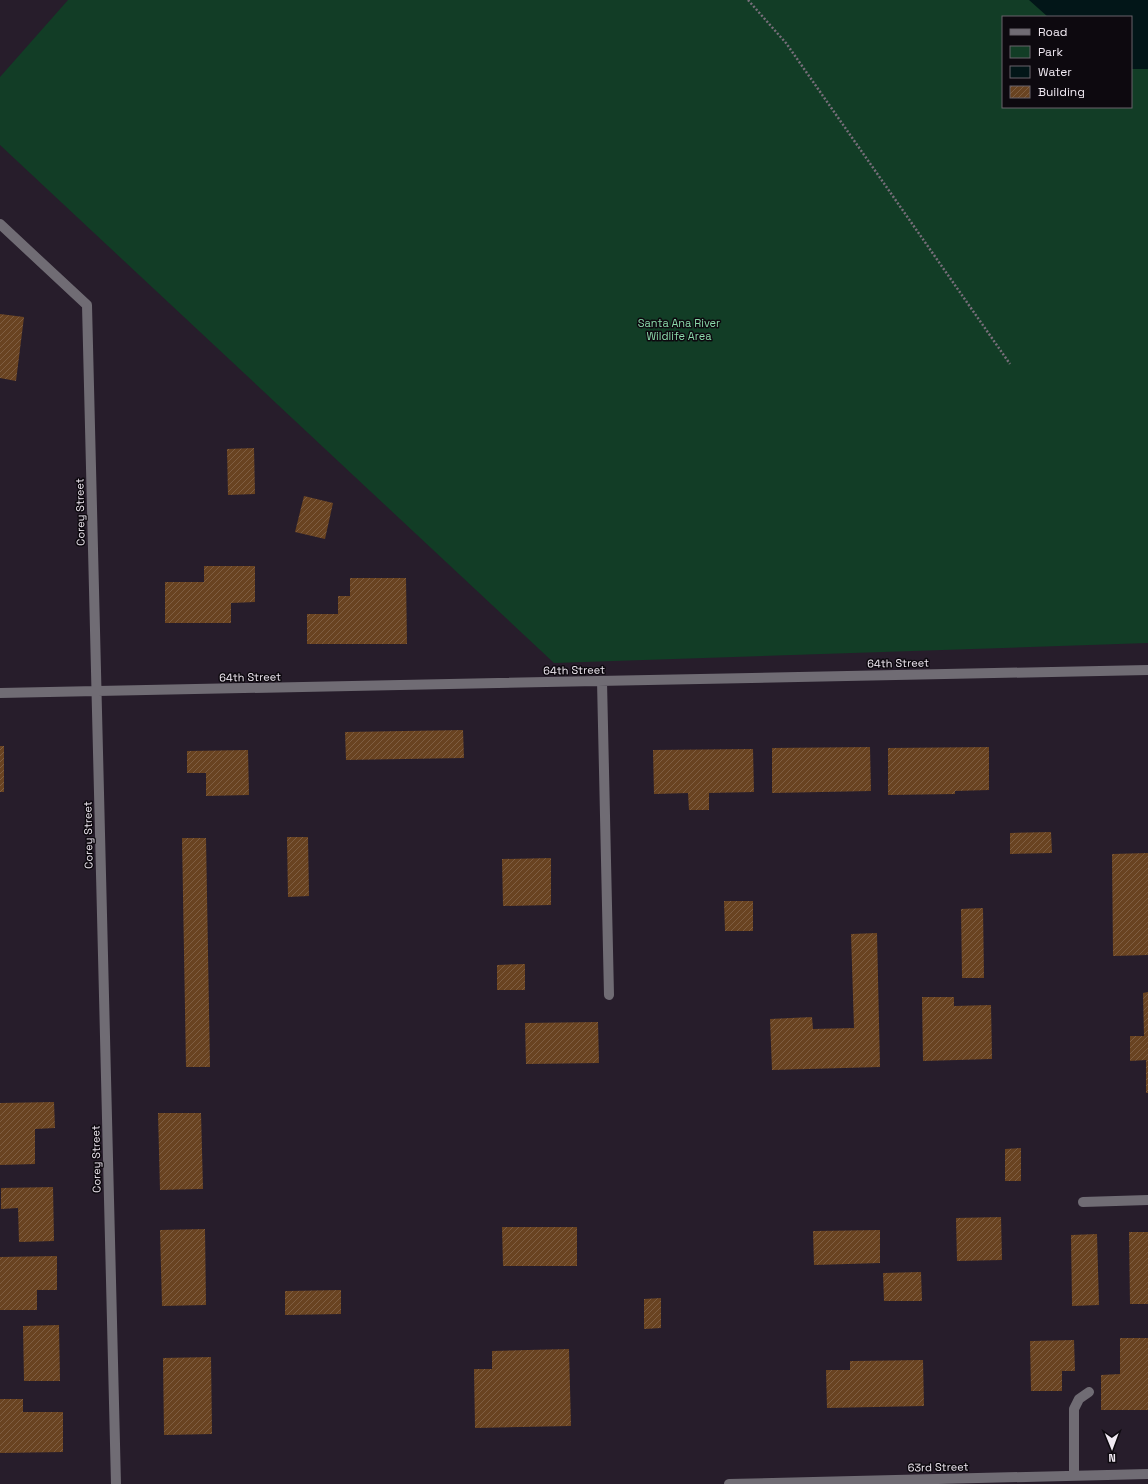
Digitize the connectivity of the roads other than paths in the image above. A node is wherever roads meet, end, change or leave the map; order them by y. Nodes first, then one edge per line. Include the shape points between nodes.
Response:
1 (0, 224) edge
2 (1148, 670) edge
3 (602, 681) junction
4 (96, 692) junction
5 (0, 694) edge
6 (609, 995) dead end
7 (1148, 1200) edge
8 (1083, 1202) dead end
9 (1089, 1392) dead end
10 (1148, 1474) edge
11 (1074, 1475) junction
12 (116, 1484) edge
13 (729, 1484) edge

1 - 4 street, Corey Street via 87,305
2 - 3 street, 64th Street
3 - 4 street, 64th Street
3 - 6 street
4 - 5 street, 64th Street
4 - 12 street, Corey Street
7 - 8 street
9 - 11 street via 1079,1399 1074,1409
10 - 11 street, 63rd Street
11 - 13 street, 63rd Street

